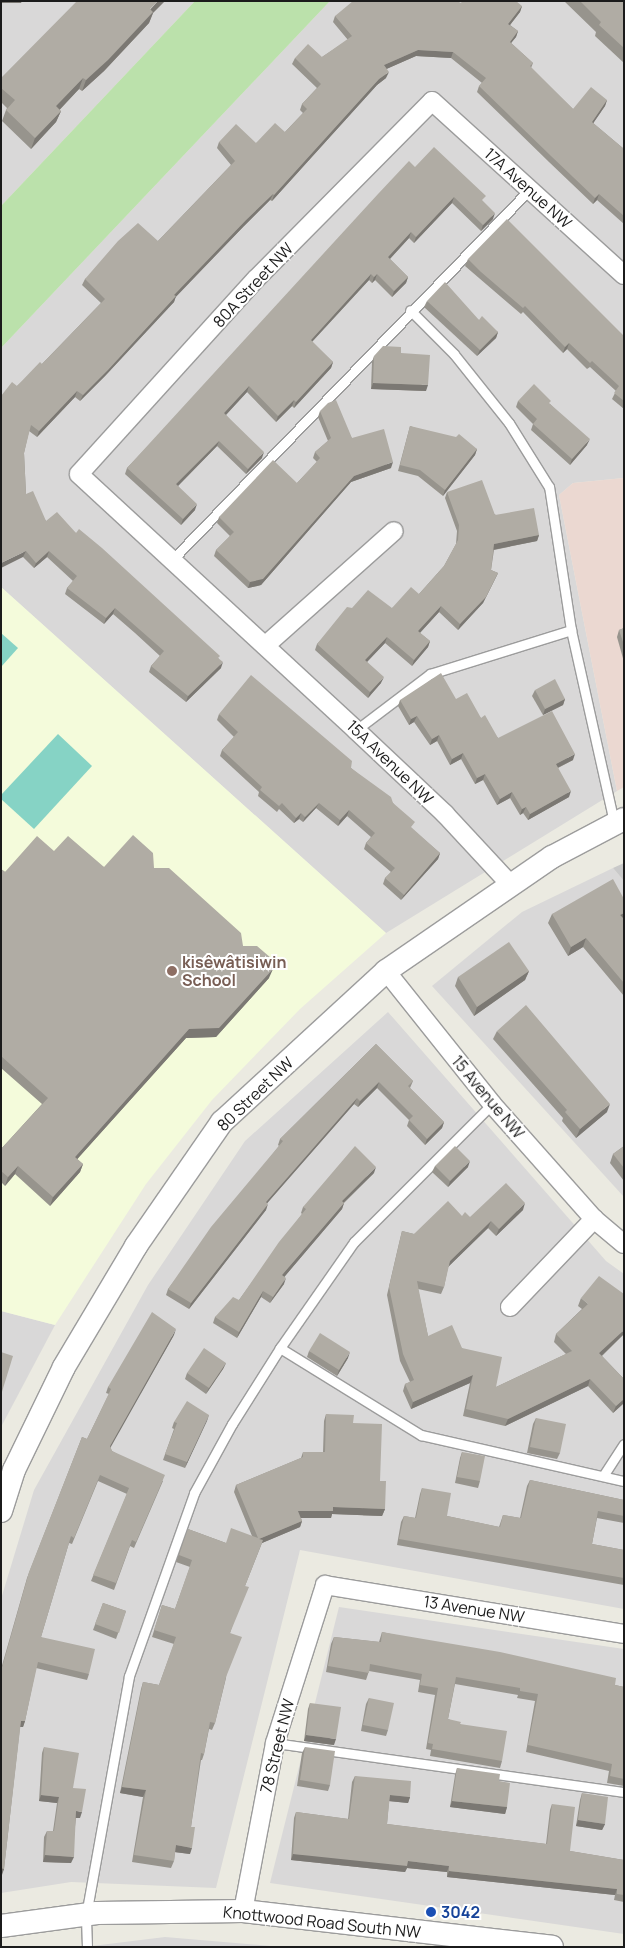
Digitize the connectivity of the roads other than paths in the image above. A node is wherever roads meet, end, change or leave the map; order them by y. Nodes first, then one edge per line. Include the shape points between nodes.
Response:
1 (432, 101) joint
2 (529, 190) junction
3 (624, 275) edge
4 (410, 310) junction
5 (79, 474) joint
6 (394, 531) dead end
7 (171, 562) junction
8 (571, 630) junction
9 (266, 645) junction
10 (356, 730) junction
11 (619, 821) edge
12 (510, 884) junction
13 (386, 971) junction
14 (492, 1104) junction
15 (594, 1219) junction
16 (624, 1244) edge
17 (510, 1307) dead end
18 (280, 1348) junction
19 (624, 1444) edge
20 (8, 1468) edge
21 (603, 1476) junction
22 (624, 1480) edge
23 (1, 1511) edge
24 (325, 1585) joint
25 (624, 1634) edge
26 (275, 1743) junction
27 (624, 1792) edge
28 (243, 1911) junction
29 (86, 1915) junction
30 (1, 1926) edge
31 (500, 1944) edge
32 (87, 1947) edge
33 (552, 1947) edge

1 - 2 street, 17A Avenue NW
1 - 5 street, 80A Street NW via 256,280
2 - 3 street, 17A Avenue NW
2 - 4 lane
4 - 7 lane
4 - 8 lane via 454,354 509,423 549,487
5 - 7 street, 15A Avenue NW
6 - 9 street
7 - 9 street, 15A Avenue NW
8 - 10 lane via 430,674
8 - 11 lane
9 - 10 street, 15A Avenue NW
10 - 12 street, 15A Avenue NW via 445,814
11 - 12 street, 80 Street NW
12 - 13 street, 80 Street NW
13 - 14 street, 15 Avenue NW
13 - 20 street, 80 Street NW via 222,1122 112,1286
14 - 15 street, 15 Avenue NW
14 - 18 lane via 354,1242
15 - 16 street, 15 Avenue NW
15 - 17 street
18 - 21 lane via 421,1435
18 - 29 lane via 232,1424 194,1493 161,1580 129,1676
19 - 21 lane
20 - 23 street, 80 Street NW
21 - 22 lane
24 - 25 street, 13 Avenue NW
24 - 26 street, 78 Street NW
26 - 27 lane
26 - 28 street, 78 Street NW
28 - 29 street, Knottwood Road South NW
28 - 31 street, Knottwood Road South NW
29 - 30 street, Knottwood Road South NW
29 - 32 lane
31 - 33 street, Knottwood Road South NW

